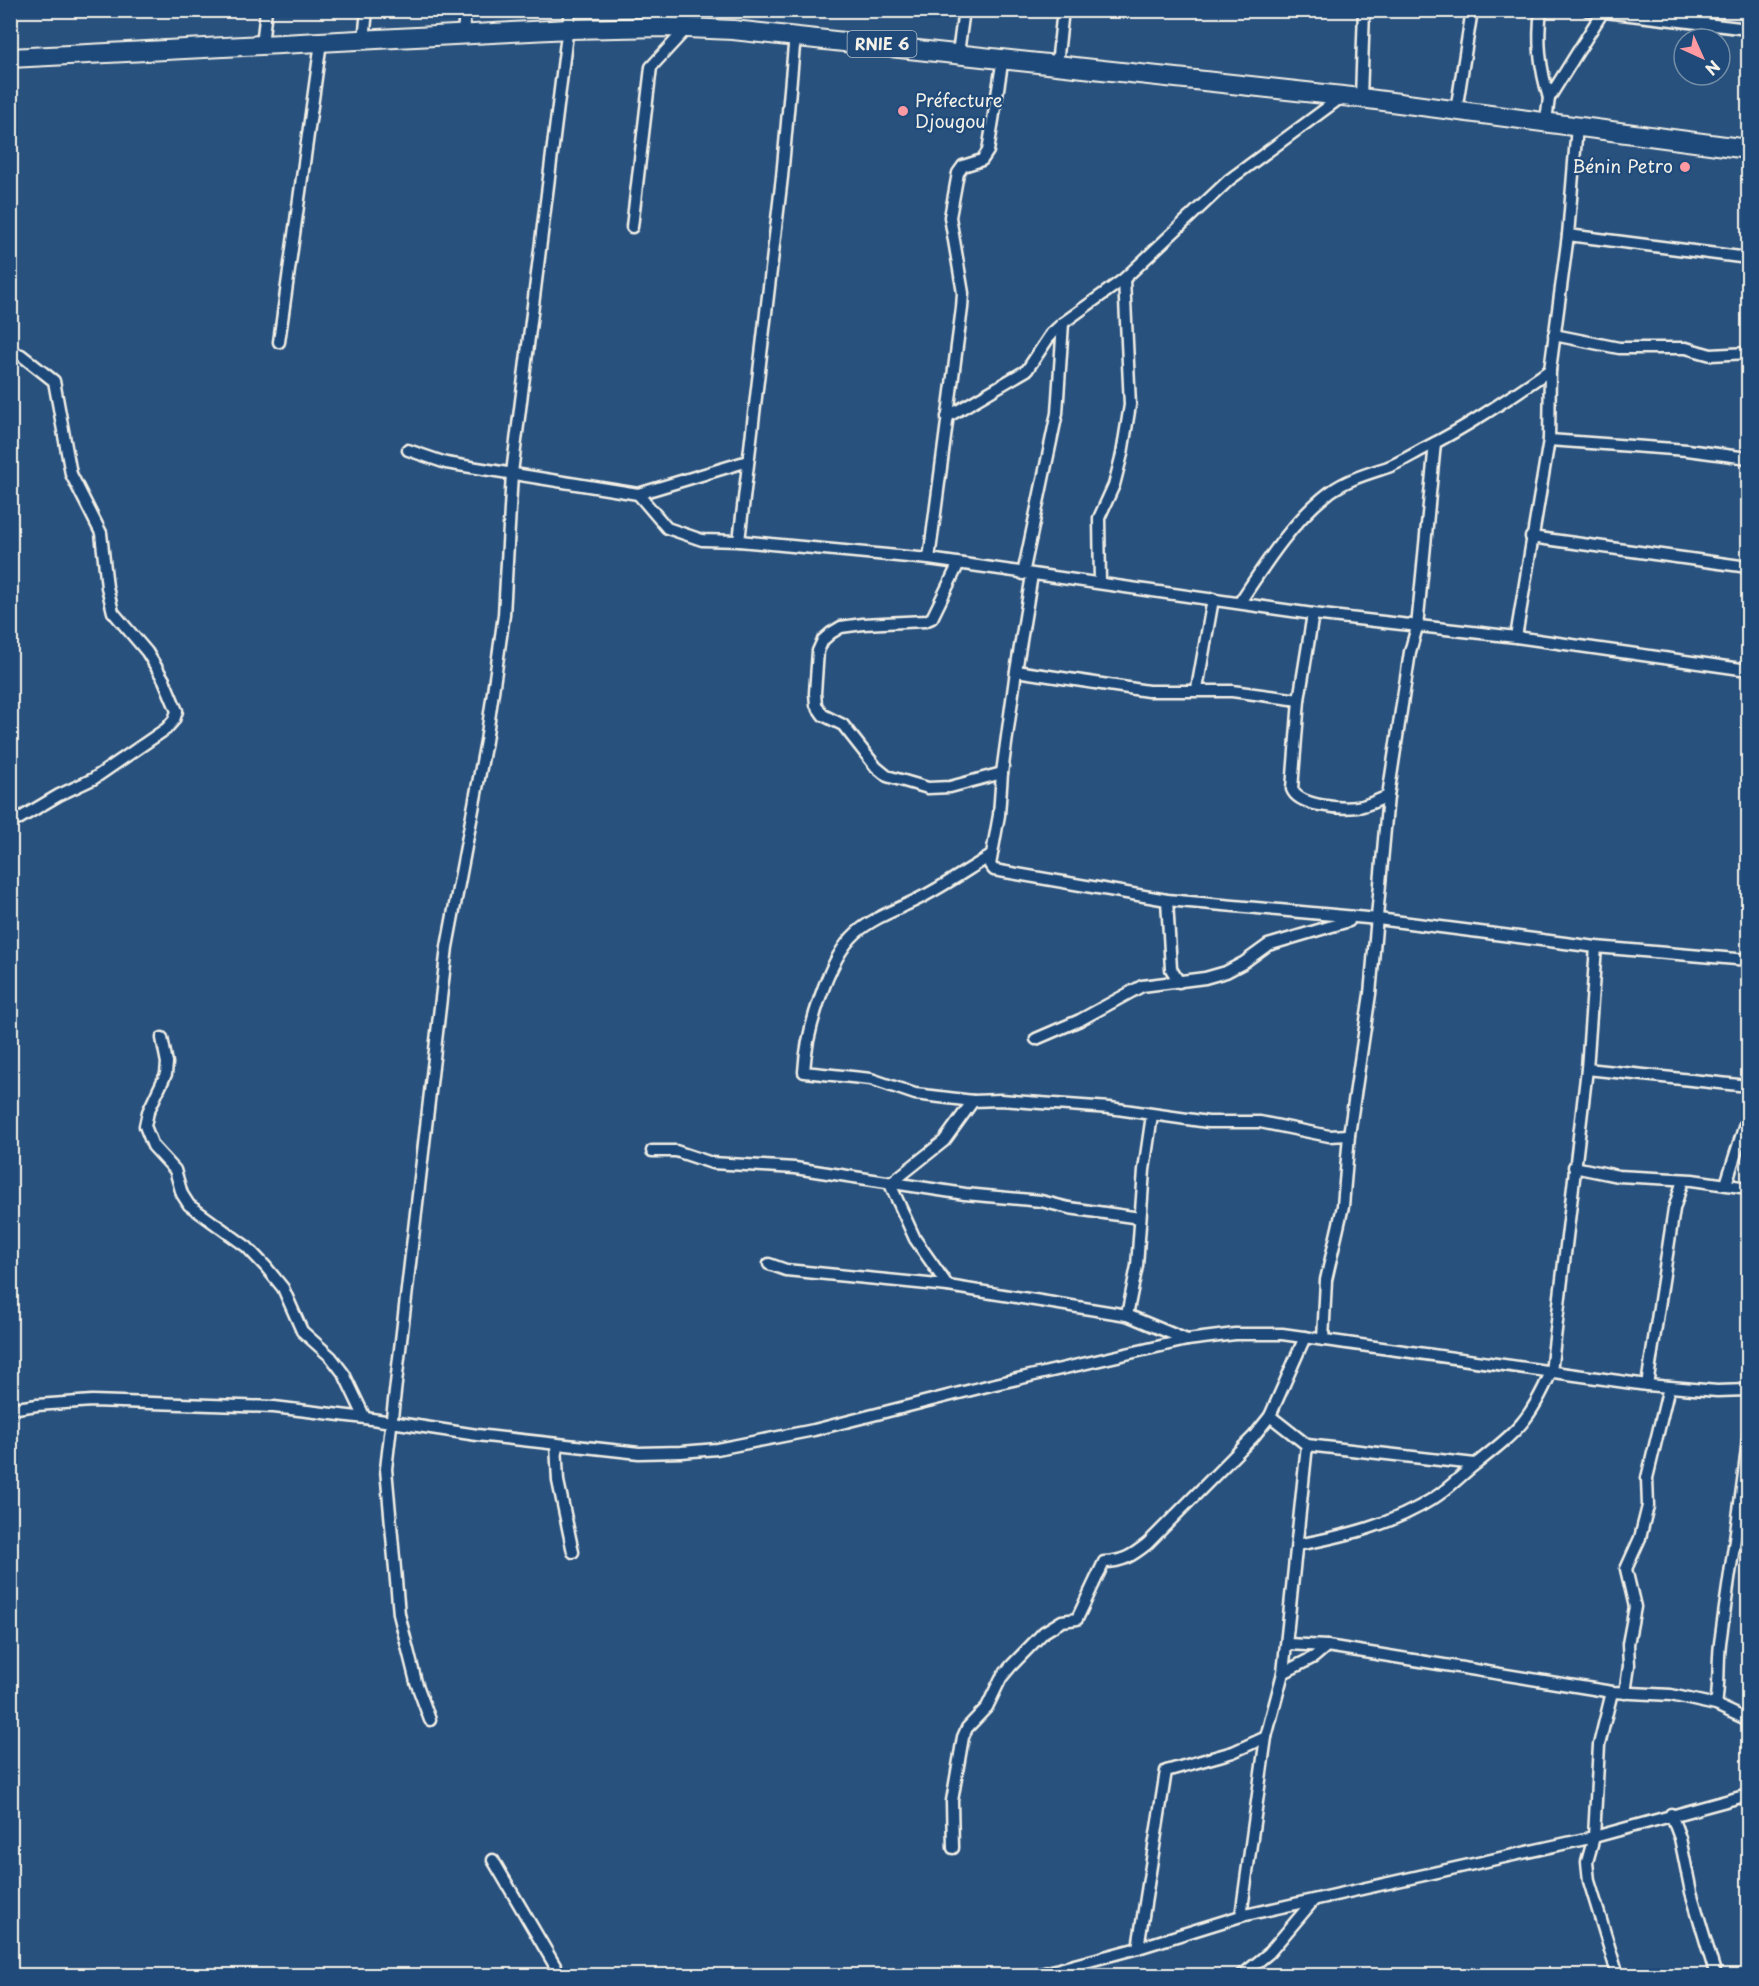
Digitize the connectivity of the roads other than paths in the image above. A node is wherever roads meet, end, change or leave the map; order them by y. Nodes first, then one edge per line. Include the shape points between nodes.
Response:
1 (266, 10) edge
2 (367, 10) edge
3 (465, 10) edge
4 (570, 10) edge
5 (964, 10) edge
6 (1063, 10) edge
7 (1364, 10) edge
8 (1472, 10) edge
9 (1542, 10) edge
10 (1587, 10) edge
11 (1602, 13) junction
12 (665, 19) edge
13 (687, 28) junction
14 (570, 29) junction
15 (1749, 29) edge
16 (463, 34) junction
17 (795, 35) junction
18 (364, 40) junction
19 (321, 42) junction
20 (262, 45) junction
21 (958, 53) junction
22 (10, 58) edge
23 (1003, 58) junction
24 (1057, 64) junction
25 (1343, 96) junction
26 (1362, 98) junction
27 (1549, 98) junction
28 (1456, 111) junction
29 (1546, 121) junction
30 (1577, 126) junction
31 (1749, 149) edge
32 (632, 227) dead end
33 (1568, 235) junction
34 (1749, 258) edge
35 (1124, 279) junction
36 (1063, 323) junction
37 (1554, 335) junction
38 (279, 342) dead end
39 (10, 351) edge
40 (1749, 353) edge
41 (1550, 370) junction
42 (947, 417) junction
43 (1549, 440) junction
44 (1435, 443) junction
45 (408, 450) dead end
46 (1749, 458) edge
47 (748, 461) junction
48 (512, 473) junction
49 (638, 494) junction
50 (1531, 537) junction
51 (739, 541) junction
52 (929, 559) junction
53 (958, 565) junction
54 (1749, 567) edge
55 (1028, 575) junction
56 (1100, 583) junction
57 (1213, 599) junction
58 (1240, 602) junction
59 (1313, 614) junction
60 (1417, 627) junction
61 (1516, 637) junction
62 (1749, 670) edge
63 (1016, 671) junction
64 (1197, 689) junction
65 (1299, 700) junction
66 (1002, 773) junction
67 (1388, 796) junction
68 (10, 824) edge
69 (991, 856) junction
70 (1167, 900) junction
71 (1358, 919) junction
72 (1378, 920) junction
73 (1596, 947) junction
74 (1749, 960) edge
75 (1179, 982) junction
76 (162, 1038) dead end
77 (1036, 1039) dead end
78 (1587, 1069) junction
79 (1749, 1086) edge
80 (973, 1101) junction
81 (1152, 1115) junction
82 (1749, 1115) edge
83 (1349, 1135) junction
84 (652, 1151) dead end
85 (1574, 1167) junction
86 (1683, 1180) junction
87 (890, 1184) junction
88 (1726, 1184) junction
89 (1749, 1188) edge
90 (1140, 1218) junction
91 (769, 1264) dead end
92 (948, 1286) junction
93 (1127, 1315) junction
94 (1305, 1337) junction
95 (1187, 1340) junction
96 (1323, 1340) junction
97 (1551, 1372) junction
98 (1647, 1385) junction
99 (1669, 1387) junction
100 (1749, 1389) edge
101 (10, 1409) edge
102 (1270, 1416) junction
103 (365, 1418) junction
104 (391, 1424) junction
105 (1749, 1439) edge
106 (556, 1444) junction
107 (1307, 1445) junction
108 (1475, 1464) junction
109 (1297, 1545) junction
110 (573, 1552) dead end
111 (1287, 1644) junction
112 (1327, 1646) junction
113 (1282, 1673) junction
114 (1612, 1692) junction
115 (1625, 1693) junction
116 (1716, 1705) junction
117 (430, 1720) dead end
118 (1749, 1720) edge
119 (1266, 1737) junction
120 (1749, 1795) edge
121 (1671, 1814) junction
122 (1594, 1837) junction
123 (953, 1848) dead end
124 (493, 1860) dead end
125 (1313, 1901) junction
126 (1241, 1916) junction
127 (1138, 1948) junction
128 (561, 1976) edge
129 (1033, 1976) edge
130 (1240, 1976) edge
131 (1618, 1976) edge
132 (1716, 1976) edge

1 - 20 street
2 - 18 street
3 - 16 street
4 - 14 street
5 - 21 street
6 - 24 street
7 - 26 street
8 - 28 street
9 - 27 street via 1537,37
10 - 11 street
11 - 15 street
11 - 27 street
12 - 13 main road, RNIE 6
12 - 14 main road, RNIE 6
13 - 17 main road, RNIE 6
13 - 32 street via 651,67
14 - 16 main road, RNIE 6
14 - 48 street
16 - 18 main road, RNIE 6
17 - 21 main road, RNIE 6
17 - 47 street
18 - 19 main road, RNIE 6
19 - 20 main road, RNIE 6
19 - 38 street
20 - 22 main road, RNIE 6
21 - 23 main road, RNIE 6
23 - 24 main road, RNIE 6
23 - 42 street via 988,151 958,173 950,217 963,293
24 - 25 main road, RNIE 6
25 - 26 main road, RNIE 6
25 - 35 street via 1229,180
26 - 28 main road, RNIE 6
27 - 29 street
28 - 29 main road, RNIE 6
29 - 30 main road, RNIE 6
30 - 31 main road, RNIE 6
30 - 33 street
33 - 34 street
33 - 37 street
35 - 36 street
35 - 56 street via 1130,405 1114,485 1098,518
36 - 42 street via 1051,334 1028,370
36 - 55 street via 1057,413
37 - 40 street via 1619,348 1686,348 1711,355
37 - 41 street
39 - 68 street via 54,381 71,474 100,533 112,612 147,652 177,711 166,729 93,779
41 - 43 street
41 - 44 street via 1486,415
42 - 52 street
43 - 46 street
43 - 50 street
44 - 58 street via 1390,466 1344,482 1328,494 1266,562
44 - 60 street
45 - 48 street via 446,463
47 - 49 street
47 - 51 street
48 - 49 street
48 - 104 street via 504,615 486,741 447,947
49 - 51 street via 668,528 702,540
50 - 54 street
50 - 61 street
51 - 52 street
52 - 53 street
53 - 55 street
53 - 66 street via 932,618 841,627 823,640 815,676 816,705 849,732 887,776 928,788 950,787
55 - 56 street
55 - 63 street
56 - 57 street
57 - 58 street
57 - 64 street
58 - 59 street
59 - 60 street
59 - 65 street
60 - 61 street
60 - 67 street
61 - 62 street
63 - 64 street via 1148,691
63 - 66 street
64 - 65 street
65 - 67 street via 1294,794 1303,800 1344,807 1359,807
66 - 69 street
67 - 72 street
69 - 70 street via 994,870
69 - 80 street via 854,935 829,975 805,1053 804,1072 871,1079 915,1094
70 - 71 street
70 - 75 street via 1171,969
71 - 72 street
71 - 75 street via 1268,945 1226,972
72 - 73 street
72 - 83 street
73 - 74 street
73 - 78 street
75 - 77 street via 1142,986
76 - 103 street via 166,1074 145,1126 153,1146 175,1170 189,1205 248,1247 283,1288 302,1331 344,1374
78 - 79 street
78 - 85 street
80 - 81 street via 1082,1106
80 - 87 street via 944,1141
81 - 83 street via 1208,1122 1260,1122 1329,1136
81 - 90 street
82 - 88 street
83 - 96 street via 1343,1206 1326,1280
84 - 87 street via 676,1151 712,1163 795,1168
85 - 86 street via 1618,1176
85 - 97 street
86 - 88 street
86 - 98 street via 1674,1209
87 - 90 street via 1028,1199
87 - 92 street via 915,1239
88 - 89 street
90 - 93 street via 1137,1266
91 - 92 street via 786,1270
92 - 93 street
93 - 95 street
94 - 95 street via 1235,1334
94 - 96 street
94 - 102 street
95 - 106 street via 813,1430 717,1449 639,1453
96 - 97 street
97 - 98 street
97 - 108 street via 1520,1428
98 - 99 street
99 - 100 street
99 - 115 street via 1647,1478 1648,1506 1626,1569 1635,1607
101 - 103 street via 92,1401 274,1407
102 - 107 street
102 - 123 street via 1147,1544 1128,1558 1104,1562 1077,1618 1062,1621 1044,1632 1001,1678 987,1707 963,1737 952,1801
103 - 104 street
104 - 106 street
104 - 117 street via 386,1469 399,1614
105 - 116 street via 1720,1639
106 - 110 street via 558,1481
107 - 108 street
107 - 109 street
108 - 109 street via 1454,1484 1412,1510 1349,1536
109 - 111 street
111 - 112 street
111 - 113 street
112 - 113 street
112 - 114 street
113 - 119 street
114 - 115 street
114 - 122 street via 1599,1745
115 - 116 street via 1671,1695
116 - 118 street
119 - 126 street
119 - 127 street via 1233,1752 1166,1771
120 - 121 street
121 - 122 street
121 - 132 street
122 - 125 street
122 - 131 street via 1587,1862 1588,1881
124 - 128 street
125 - 126 street
125 - 130 street via 1269,1953
126 - 127 street
127 - 129 street

